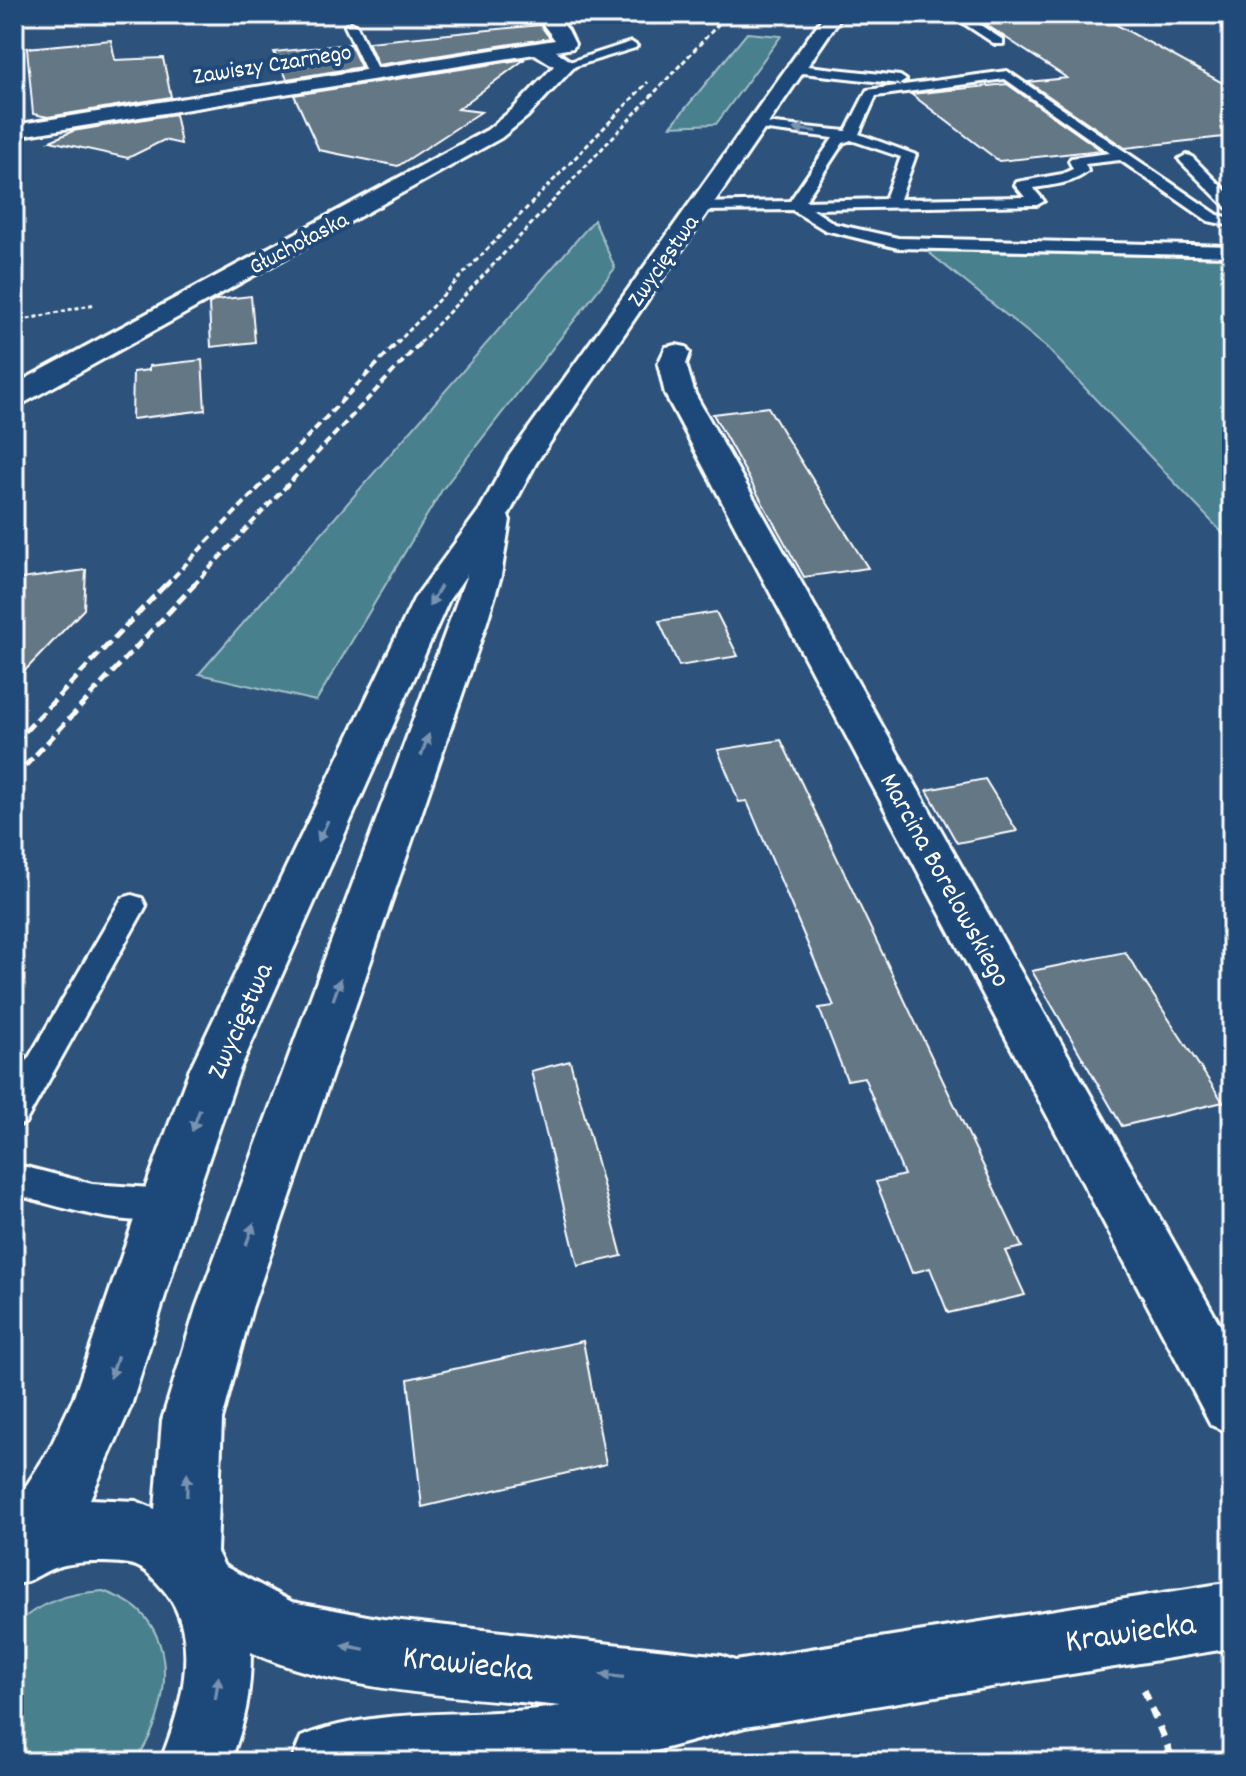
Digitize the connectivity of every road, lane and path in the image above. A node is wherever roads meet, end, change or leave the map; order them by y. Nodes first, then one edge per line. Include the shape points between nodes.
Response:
1 (544, 14) edge
2 (834, 14) edge
3 (966, 14) edge
4 (1129, 14) edge
5 (1183, 14) edge
6 (351, 26) dead end
7 (999, 42) dead end
8 (631, 46) dead end
9 (539, 49) junction
10 (566, 65) junction
11 (798, 69) junction
12 (373, 73) junction
13 (942, 84) junction
14 (759, 125) junction
15 (14, 131) edge
16 (851, 136) junction
17 (1123, 155) junction
18 (1186, 159) dead end
19 (891, 203) junction
20 (795, 205) junction
21 (1232, 205) edge
22 (699, 207) junction
23 (1231, 223) edge
24 (1232, 251) edge
25 (676, 353) dead end
26 (14, 397) edge
27 (496, 510) junction
28 (132, 906) dead end
29 (14, 1113) edge
30 (14, 1179) edge
31 (166, 1205) junction
32 (1232, 1404) edge
33 (19, 1552) edge
34 (195, 1576) junction
35 (1232, 1615) edge
36 (745, 1693) junction
37 (195, 1762) edge
38 (326, 1762) edge

1 - 9 street, Zawiszy Czarnego via 566,44
2 - 11 street, Zwycięstwa
3 - 7 lane via 957,15
4 - 5 lane
6 - 12 lane
8 - 10 lane
9 - 10 street
9 - 12 street, Zawiszy Czarnego
10 - 26 street, Głuchołaska via 494,134
11 - 13 lane
11 - 14 street, Zwycięstwa
12 - 15 street, Zawiszy Czarnego
13 - 16 lane via 871,93
13 - 17 lane via 1007,75
16 -> 14 lane
14 - 22 street, Zwycięstwa
16 - 19 lane via 909,155
16 - 20 lane via 838,140
17 - 19 lane via 1076,161 1081,171 1066,178 1022,185 1037,201
17 - 23 lane via 1213,218
18 - 21 lane
19 - 20 lane
20 - 22 lane
20 - 24 lane via 830,227 898,243
22 - 27 street, Zwycięstwa via 520,463
25 - 32 street, Marcina Borelowskiego via 672,364 680,394
27 -> 31 street, Zwycięstwa via 432,599 414,636 214,1071
34 -> 27 street, Zwycięstwa via 192,1420 224,1308 468,625
28 - 29 lane
30 - 31 lane via 92,1200
31 -> 33 street, Zwycięstwa via 101,1406 71,1472
33 - 34 street, Krawiecka via 68,1531 112,1528 153,1538
36 -> 34 street, Krawiecka via 383,1653 288,1635 245,1615
37 -> 34 street via 219,1687 219,1636
35 - 36 street, Krawiecka
36 - 38 street, Krawiecka via 558,1742

